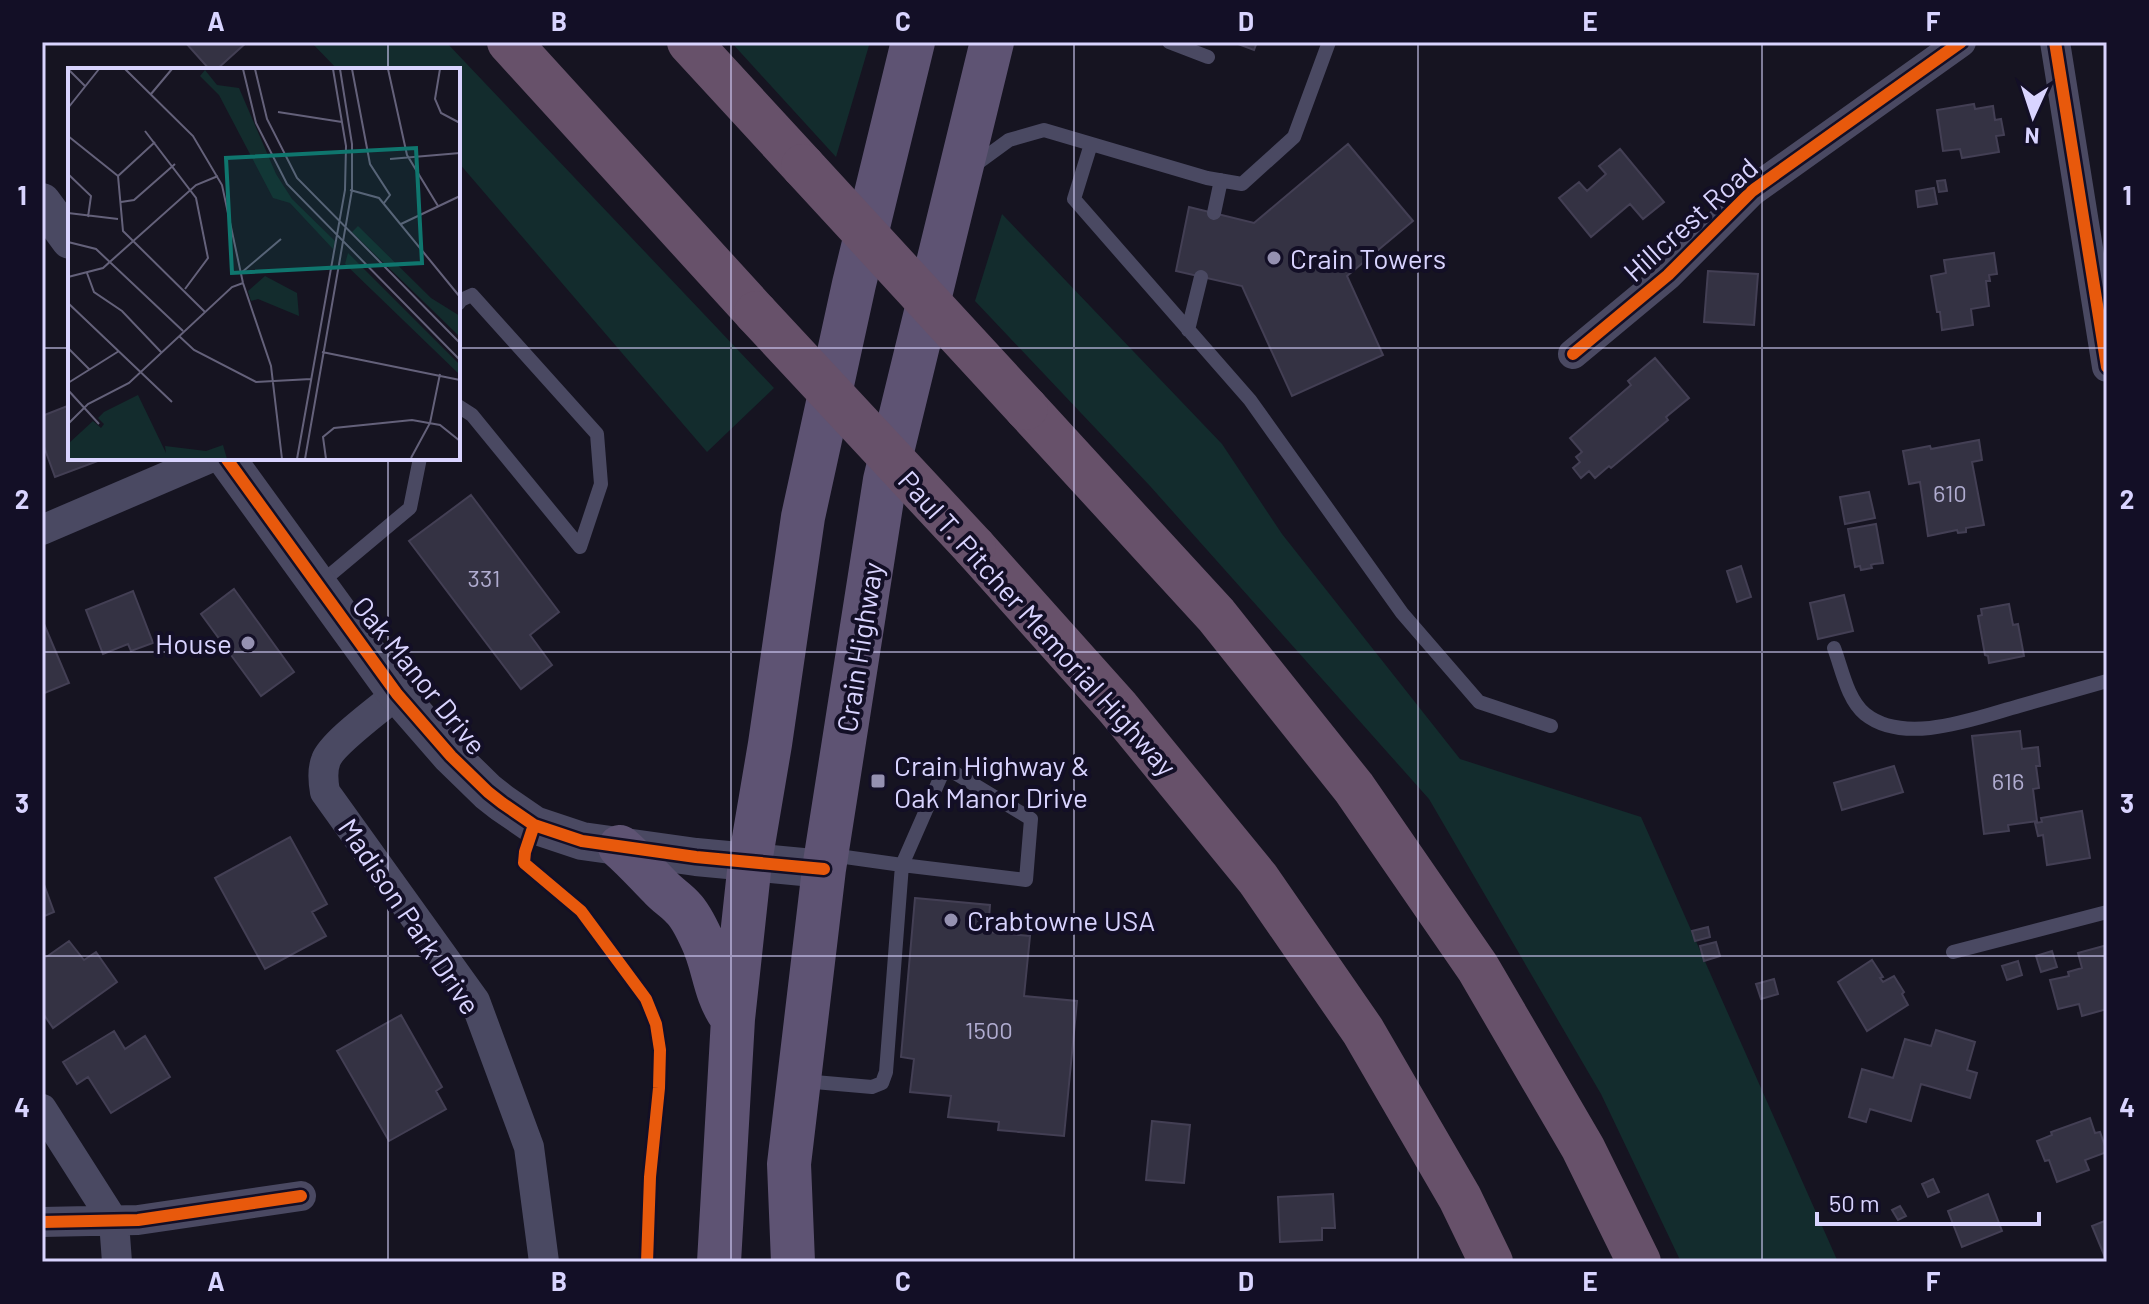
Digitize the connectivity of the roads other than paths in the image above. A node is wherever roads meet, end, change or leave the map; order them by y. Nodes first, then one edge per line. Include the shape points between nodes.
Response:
1 (509, 42) edge
2 (689, 42) edge
3 (913, 42) edge
4 (992, 42) edge
5 (1169, 42) edge
6 (1329, 42) edge
7 (1961, 42) edge
8 (2055, 42) edge
9 (1208, 57) dead end
10 (1091, 144) junction
11 (959, 176) junction
12 (1221, 180) junction
13 (1214, 213) dead end
14 (1201, 277) dead end
15 (460, 301) edge
16 (1188, 330) junction
17 (1573, 354) dead end
18 (2107, 367) edge
19 (460, 407) edge
20 (205, 460) edge
21 (227, 460) edge
22 (420, 460) edge
23 (42, 530) edge
24 (318, 585) junction
25 (1834, 648) dead end
26 (2107, 681) edge
27 (397, 694) junction
28 (1551, 726) dead end
29 (620, 847) junction
30 (825, 861) junction
31 (750, 862) junction
32 (902, 865) junction
33 (2107, 912) edge
34 (1953, 952) dead end
35 (733, 1019) junction
36 (799, 1081) junction
37 (42, 1109) edge
38 (301, 1196) dead end
39 (42, 1222) edge
40 (114, 1222) junction
41 (117, 1262) edge
42 (544, 1262) edge
43 (719, 1262) edge
44 (793, 1262) edge
45 (1491, 1262) edge
46 (1639, 1262) edge

1 - 45 highway, Paul T. Pitcher Memorial Highway, bridge via 974,547 1118,708 1258,879 1363,1031
2 - 46 highway, bridge via 1216,615 1354,788 1478,968 1583,1148
3 - 31 main road via 803,517
4 - 11 main road, Crain Highway
5 - 9 lane
6 - 12 lane via 1294,137 1242,184
7 - 17 street, Hillcrest Road via 1752,191 1668,275
8 - 18 street
10 - 11 lane via 1044,130 1009,140
10 - 12 lane
10 - 16 lane via 1074,199
11 - 30 main road, Crain Highway via 885,480
12 - 13 lane
14 - 16 lane
15 - 19 lane via 472,295 597,434 601,484 580,547 472,415
16 - 28 lane via 1250,400 1402,613 1479,702
20 - 23 street
21 - 24 street, Oak Manor Drive
22 - 24 lane via 410,508
24 - 27 street, Oak Manor Drive
25 - 26 lane via 1852,698 1865,714 1890,726 1951,725
27 - 29 street, Oak Manor Drive via 488,792 534,825
27 - 42 street, Madison Park Drive via 326,758 325,792 475,1001 529,1147
29 - 31 street, Oak Manor Drive
29 - 35 main road via 689,915
30 - 31 street, Oak Manor Drive
30 - 32 lane
30 - 36 main road, Crain Highway
31 - 35 main road
32 - 32 lane via 945,767 1031,819 1026,880
32 - 36 lane via 882,1083 872,1087
33 - 34 lane
35 - 43 main road
36 - 44 main road, Crain Highway via 789,1164
37 - 40 street
38 - 40 street
39 - 40 street
40 - 41 street

